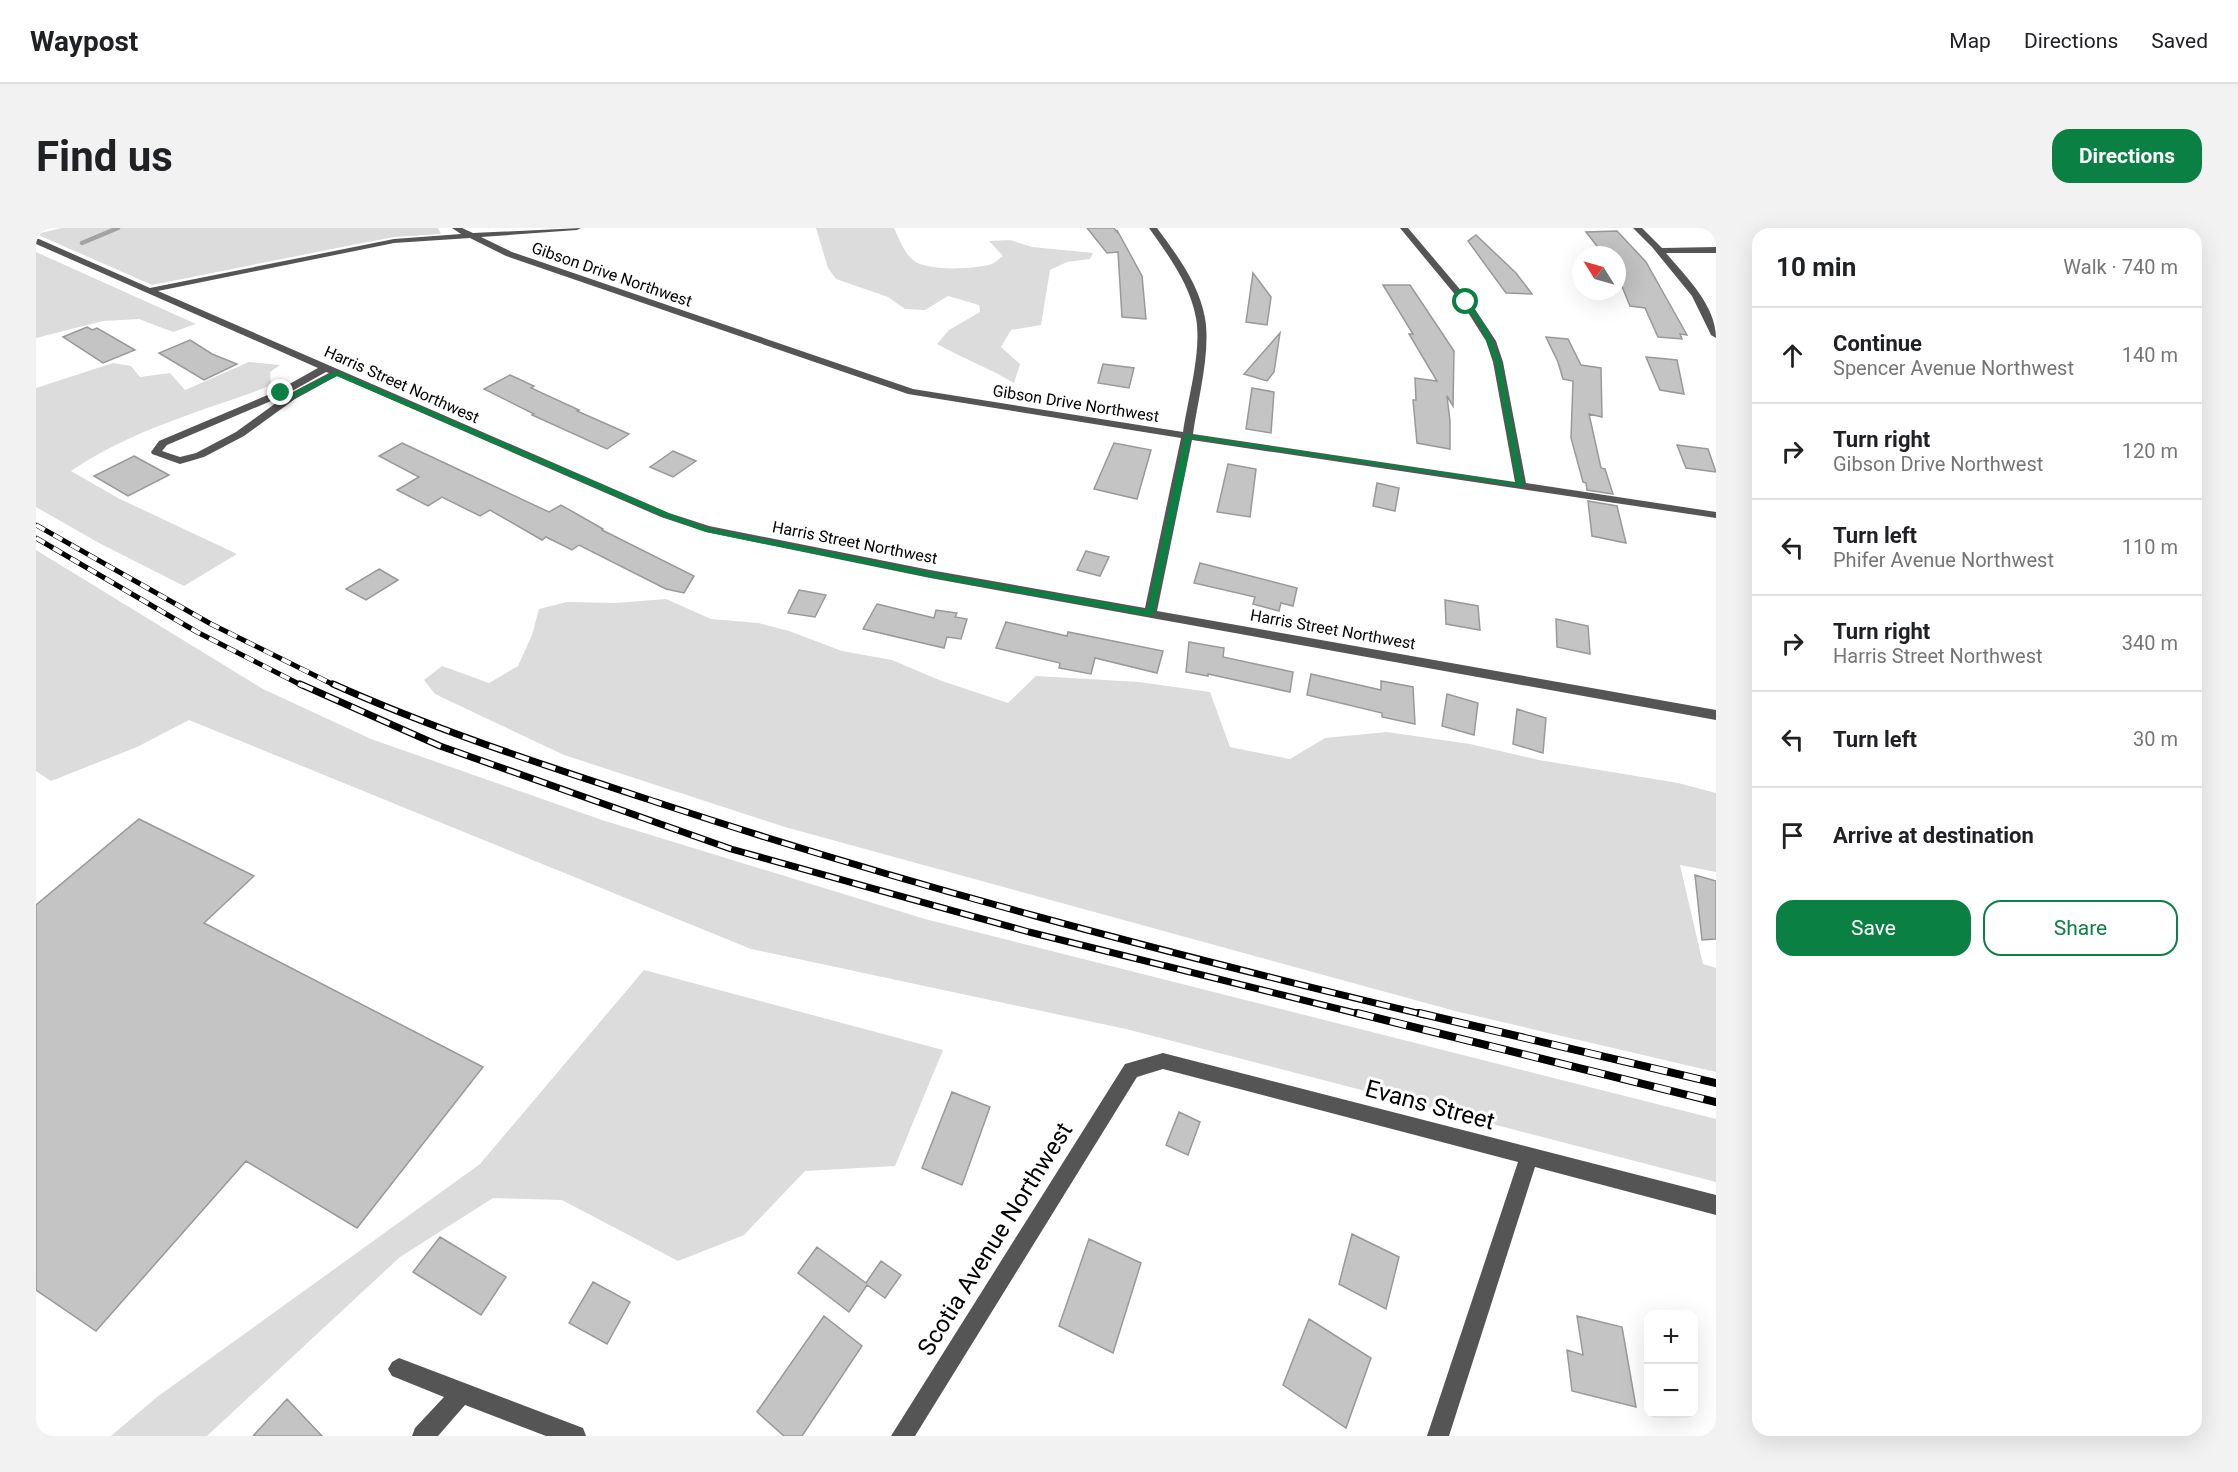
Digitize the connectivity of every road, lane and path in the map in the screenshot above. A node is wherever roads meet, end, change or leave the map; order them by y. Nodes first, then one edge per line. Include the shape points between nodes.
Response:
1 (456, 228) edge
2 (577, 228) edge
3 (1153, 228) edge
4 (1404, 228) edge
5 (1637, 228) edge
6 (468, 236) junction
7 (36, 241) edge
8 (1716, 250) edge
9 (1660, 251) junction
10 (147, 291) junction
11 (1716, 335) edge
12 (331, 371) junction
13 (286, 395) junction
14 (1187, 436) junction
15 (1521, 486) junction
16 (1716, 515) edge
17 (1150, 613) junction
18 (1716, 715) edge
19 (1131, 1070) joint
20 (1529, 1157) junction
21 (1716, 1205) edge
22 (399, 1369) dead end
23 (462, 1392) junction
24 (423, 1436) edge
25 (575, 1436) edge
26 (902, 1436) edge
27 (1438, 1436) edge

1 - 6 street, Gibson Drive Northwest
2 - 6 street
3 - 14 street via 1182,269 1200,318 1201,344
4 - 15 street via 1466,302 1491,341
5 - 9 street
6 - 10 street via 349,248
6 - 14 street, Gibson Drive Northwest via 667,310 912,392
7 - 10 street, Harris Street Northwest
8 - 9 street
9 - 11 street via 1696,295
10 - 12 street, Harris Street Northwest
12 - 13 street
12 - 17 street, Harris Street Northwest via 706,530
13 - 13 street via 163,443 156,452 180,461 200,455 240,434
14 - 15 street, Gibson Drive Northwest
14 - 17 street
15 - 16 street, Gibson Drive Northwest
17 - 18 street, Harris Street Northwest
19 - 20 street, Evans Street via 1163,1061
19 - 26 street, Scotia Avenue Northwest
20 - 21 street, Evans Street
20 - 27 street
22 - 23 street
23 - 24 street
23 - 25 street

